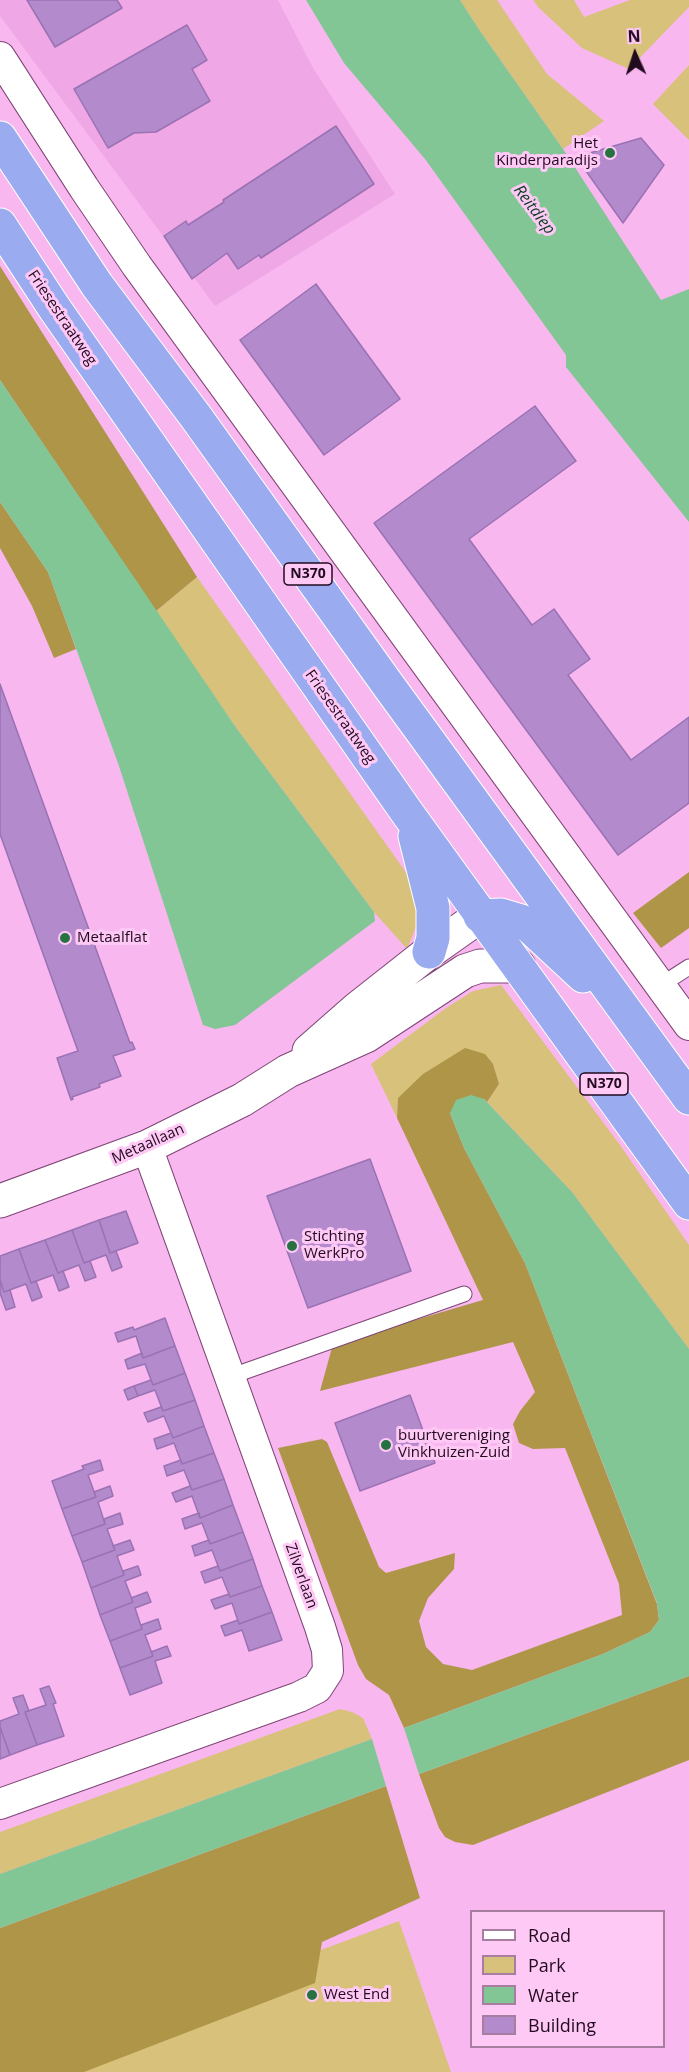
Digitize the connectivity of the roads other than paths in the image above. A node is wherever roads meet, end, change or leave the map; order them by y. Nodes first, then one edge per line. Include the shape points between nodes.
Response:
1 (0, 57) edge
2 (0, 138) edge
3 (0, 225) edge
4 (408, 814) junction
5 (480, 916) junction
6 (429, 952) junction
7 (519, 966) junction
8 (689, 967) edge
9 (661, 985) junction
10 (622, 1006) junction
11 (689, 1025) edge
12 (288, 1071) junction
13 (689, 1098) edge
14 (147, 1147) junction
15 (0, 1202) edge
16 (689, 1203) edge
17 (464, 1294) dead end
18 (229, 1377) junction
19 (0, 1804) edge

1 - 9 street via 137,266
2 - 10 highway, N370 via 97,285
3 - 4 highway, Friesestraatweg / N370
4 - 5 highway, Friesestraatweg / N370
4 - 6 highway via 434,909
5 - 6 street, Metaallaan
5 - 7 highway, Friesestraatweg / N370
5 - 10 highway via 501,915 529,926
6 - 12 street, Metaallaan
7 - 12 street, Metaallaan via 480,966 465,971 366,1036
7 - 16 highway, Friesestraatweg / N370
8 - 9 lane
9 - 11 street
10 - 13 highway, N370
12 - 14 street, Metaallaan via 242,1100
14 - 15 street, Metaallaan
14 - 18 street, Zilverlaan
17 - 18 lane
18 - 19 street, Zilverlaan via 320,1627 328,1671 317,1688 299,1697

